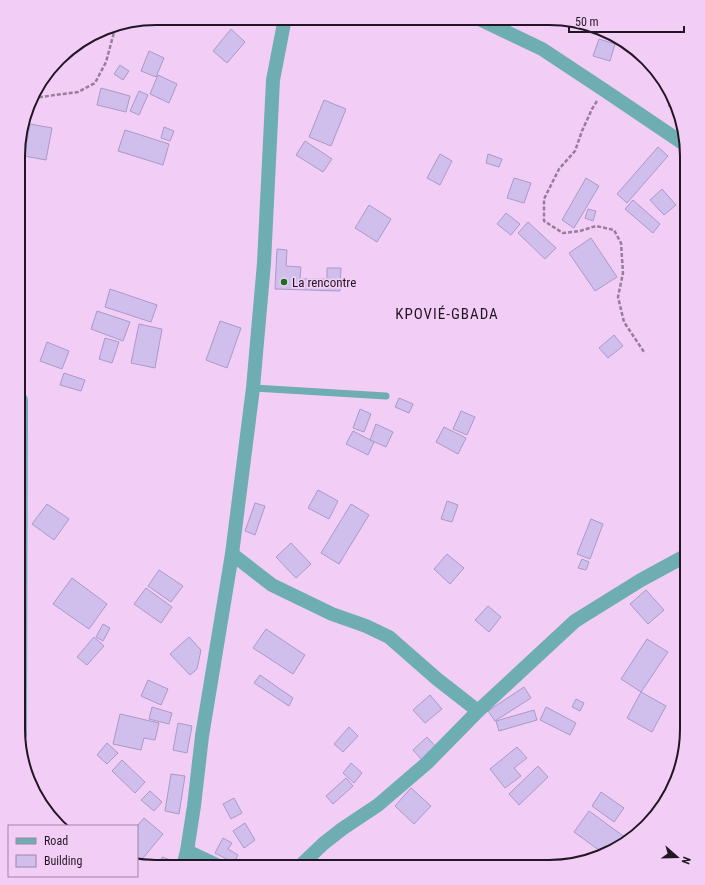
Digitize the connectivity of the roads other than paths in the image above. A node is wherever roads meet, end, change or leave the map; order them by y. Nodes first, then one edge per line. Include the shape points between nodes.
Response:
1 (284, 25) edge
2 (492, 25) edge
3 (679, 141) edge
4 (253, 388) junction
5 (386, 396) dead end
6 (232, 554) junction
7 (680, 560) edge
8 (478, 711) junction
9 (187, 851) junction
10 (185, 860) edge
11 (206, 860) edge
12 (306, 860) edge

1 - 4 street via 273,80 264,263
2 - 3 street via 542,49
4 - 5 lane
4 - 6 street
6 - 8 street via 272,585 332,614 389,637
6 - 9 street via 202,736
7 - 8 street via 641,580 575,621
8 - 12 street via 427,763 378,805 342,829
9 - 10 street
9 - 11 street

